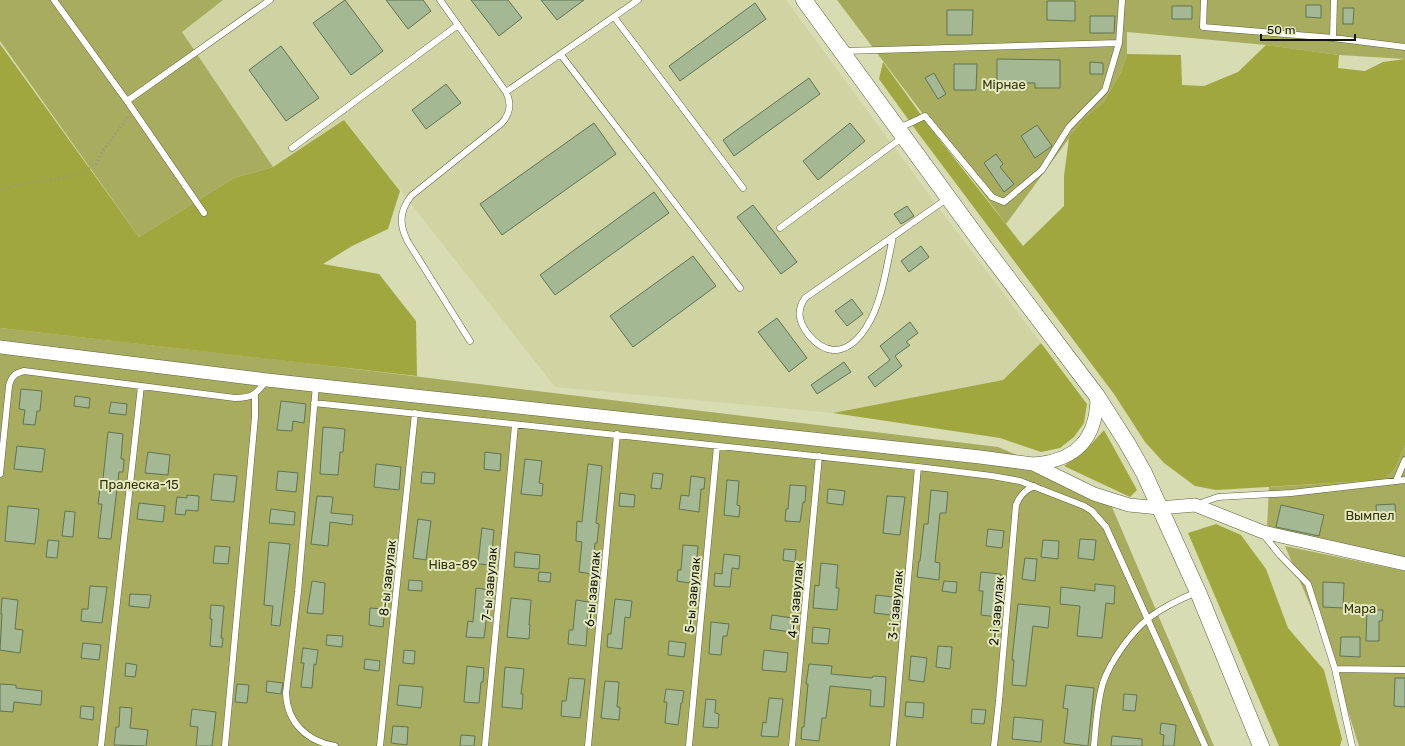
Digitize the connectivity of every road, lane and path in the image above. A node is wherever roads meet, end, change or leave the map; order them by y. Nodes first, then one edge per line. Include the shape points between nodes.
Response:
1 (54, 0) edge
2 (270, 0) edge
3 (440, 0) edge
4 (638, 0) edge
5 (804, 0) edge
6 (1122, 0) edge
7 (1204, 0) edge
8 (1334, 0) edge
9 (614, 17) junction
10 (458, 25) junction
11 (1333, 38) junction
12 (1119, 43) junction
13 (1405, 47) edge
14 (841, 51) junction
15 (561, 54) junction
16 (506, 92) junction
17 (127, 101) junction
18 (133, 110) junction
19 (900, 131) junction
20 (292, 148) dead end
21 (743, 188) dead end
22 (0, 189) edge
23 (948, 198) junction
24 (204, 213) dead end
25 (780, 228) dead end
26 (893, 237) junction
27 (740, 288) dead end
28 (470, 341) dead end
29 (0, 347) edge
30 (267, 380) junction
31 (316, 385) junction
32 (141, 386) junction
33 (255, 395) junction
34 (1097, 396) junction
35 (314, 403) junction
36 (415, 413) junction
37 (514, 425) junction
38 (617, 434) junction
39 (717, 446) junction
40 (819, 456) junction
41 (1405, 460) edge
42 (1033, 464) junction
43 (918, 467) junction
44 (0, 474) edge
45 (1405, 480) edge
46 (1396, 481) junction
47 (1034, 486) junction
48 (1195, 505) junction
49 (1159, 508) junction
50 (1262, 532) junction
51 (1405, 564) edge
52 (1198, 592) junction
53 (1148, 619) junction
54 (1335, 669) junction
55 (1405, 670) edge
56 (101, 746) edge
57 (225, 746) edge
58 (335, 746) edge
59 (380, 746) edge
60 (485, 746) edge
61 (588, 746) edge
62 (690, 746) edge
63 (792, 746) edge
64 (893, 746) edge
65 (994, 746) edge
66 (1094, 746) edge
67 (1205, 746) edge
68 (1261, 746) edge
69 (1352, 746) edge

1 - 17 lane
2 - 17 lane
3 - 10 lane
4 - 9 lane
5 - 14 street
6 - 12 lane
7 - 11 lane via 1203,27
8 - 11 lane
9 - 15 lane
9 - 21 lane
10 - 16 lane
10 - 20 lane
11 - 13 lane
12 - 14 lane
12 - 19 lane via 1105,90 1069,127 1042,170 1004,202 992,197 925,116 906,125
14 - 19 street
15 - 16 lane
15 - 27 lane
16 - 28 lane via 510,108 502,124 411,196 401,218 401,226 408,242
17 - 18 lane
18 - 22 path via 118,128 96,164 80,174
18 - 24 lane
19 - 23 street
19 - 25 lane
23 - 26 lane
23 - 34 street
26 - 26 lane via 810,294 801,303 800,323 821,347 831,350 842,349 868,326 878,300
29 - 30 street
30 - 31 street
30 - 33 lane
31 - 35 lane
31 - 42 street
32 - 33 lane via 235,398
32 - 44 lane via 24,371 13,375 9,386
32 - 56 lane
33 - 57 lane
34 - 42 street via 1093,428 1079,447 1057,460
34 - 49 street via 1144,473
35 - 36 lane
35 - 58 lane via 286,703 294,722 301,730 319,742
36 - 37 lane
36 - 59 lane, 8-ы завулак
37 - 38 lane
37 - 60 lane, 7-ы завулак
38 - 39 lane
38 - 61 lane, 6-ы завулак
39 - 40 lane
39 - 62 lane, 5-ы завулак
40 - 43 lane
40 - 63 lane, 4-ы завулак
41 - 46 lane
42 - 49 street via 1106,498 1129,505
43 - 47 lane via 1007,478
43 - 64 lane, 3-і завулак
45 - 46 lane
46 - 48 lane via 1291,493 1218,497
47 - 53 lane via 1084,506 1100,519 1111,537
47 - 65 lane, 2-і завулак via 1026,490 1016,505
48 - 49 street
48 - 50 street
49 - 52 street
50 - 51 street
50 - 54 lane via 1280,556 1308,584
52 - 53 lane
52 - 68 street
53 - 66 lane via 1124,646 1103,682
53 - 67 lane
54 - 55 lane
54 - 69 lane

